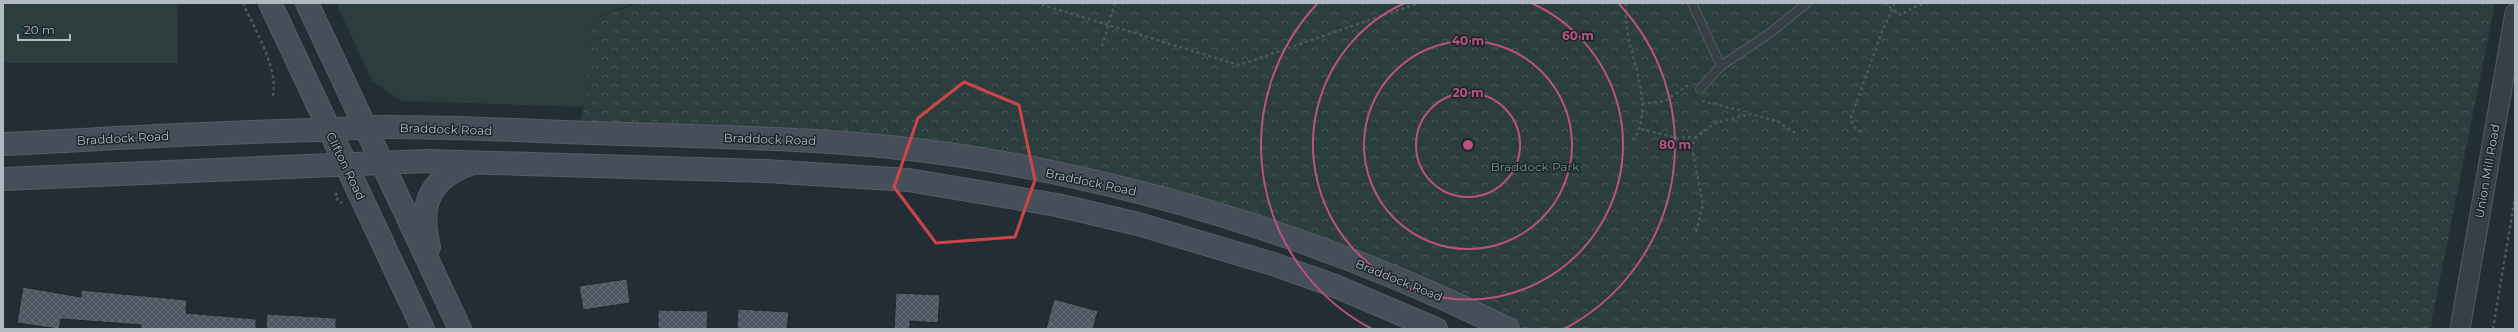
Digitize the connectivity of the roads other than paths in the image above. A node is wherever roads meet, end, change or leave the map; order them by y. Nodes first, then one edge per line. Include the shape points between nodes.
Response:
1 (270, 3) edge
2 (307, 3) edge
3 (1692, 3) edge
4 (1807, 3) edge
5 (2515, 14) edge
6 (1721, 66) junction
7 (1700, 89) dead end
8 (364, 127) junction
9 (328, 129) junction
10 (3, 144) edge
11 (473, 162) junction
12 (382, 163) junction
13 (345, 165) junction
14 (3, 178) edge
15 (435, 276) junction
16 (423, 329) edge
17 (460, 329) edge
18 (1436, 329) edge
19 (1508, 329) edge
20 (2460, 329) edge

1 - 9 main road, Clifton Road
2 - 8 main road
3 - 6 lane
4 - 6 lane via 1770,33
5 - 20 street, Union Mill Road
6 - 7 lane
8 - 9 main road, Braddock Road
8 - 12 main road
8 - 19 main road, Braddock Road via 782,138 888,146 982,159 1121,187 1274,232 1385,274
9 - 10 main road, Braddock Road
9 - 13 main road, Clifton Road
11 - 12 main road
11 - 15 main road via 450,172 432,189 429,196 425,218
11 - 18 main road via 840,175 908,180 985,192 1138,224 1207,244 1335,286
12 - 13 main road
12 - 15 main road
13 - 14 main road
13 - 16 main road, Clifton Road
15 - 17 main road

